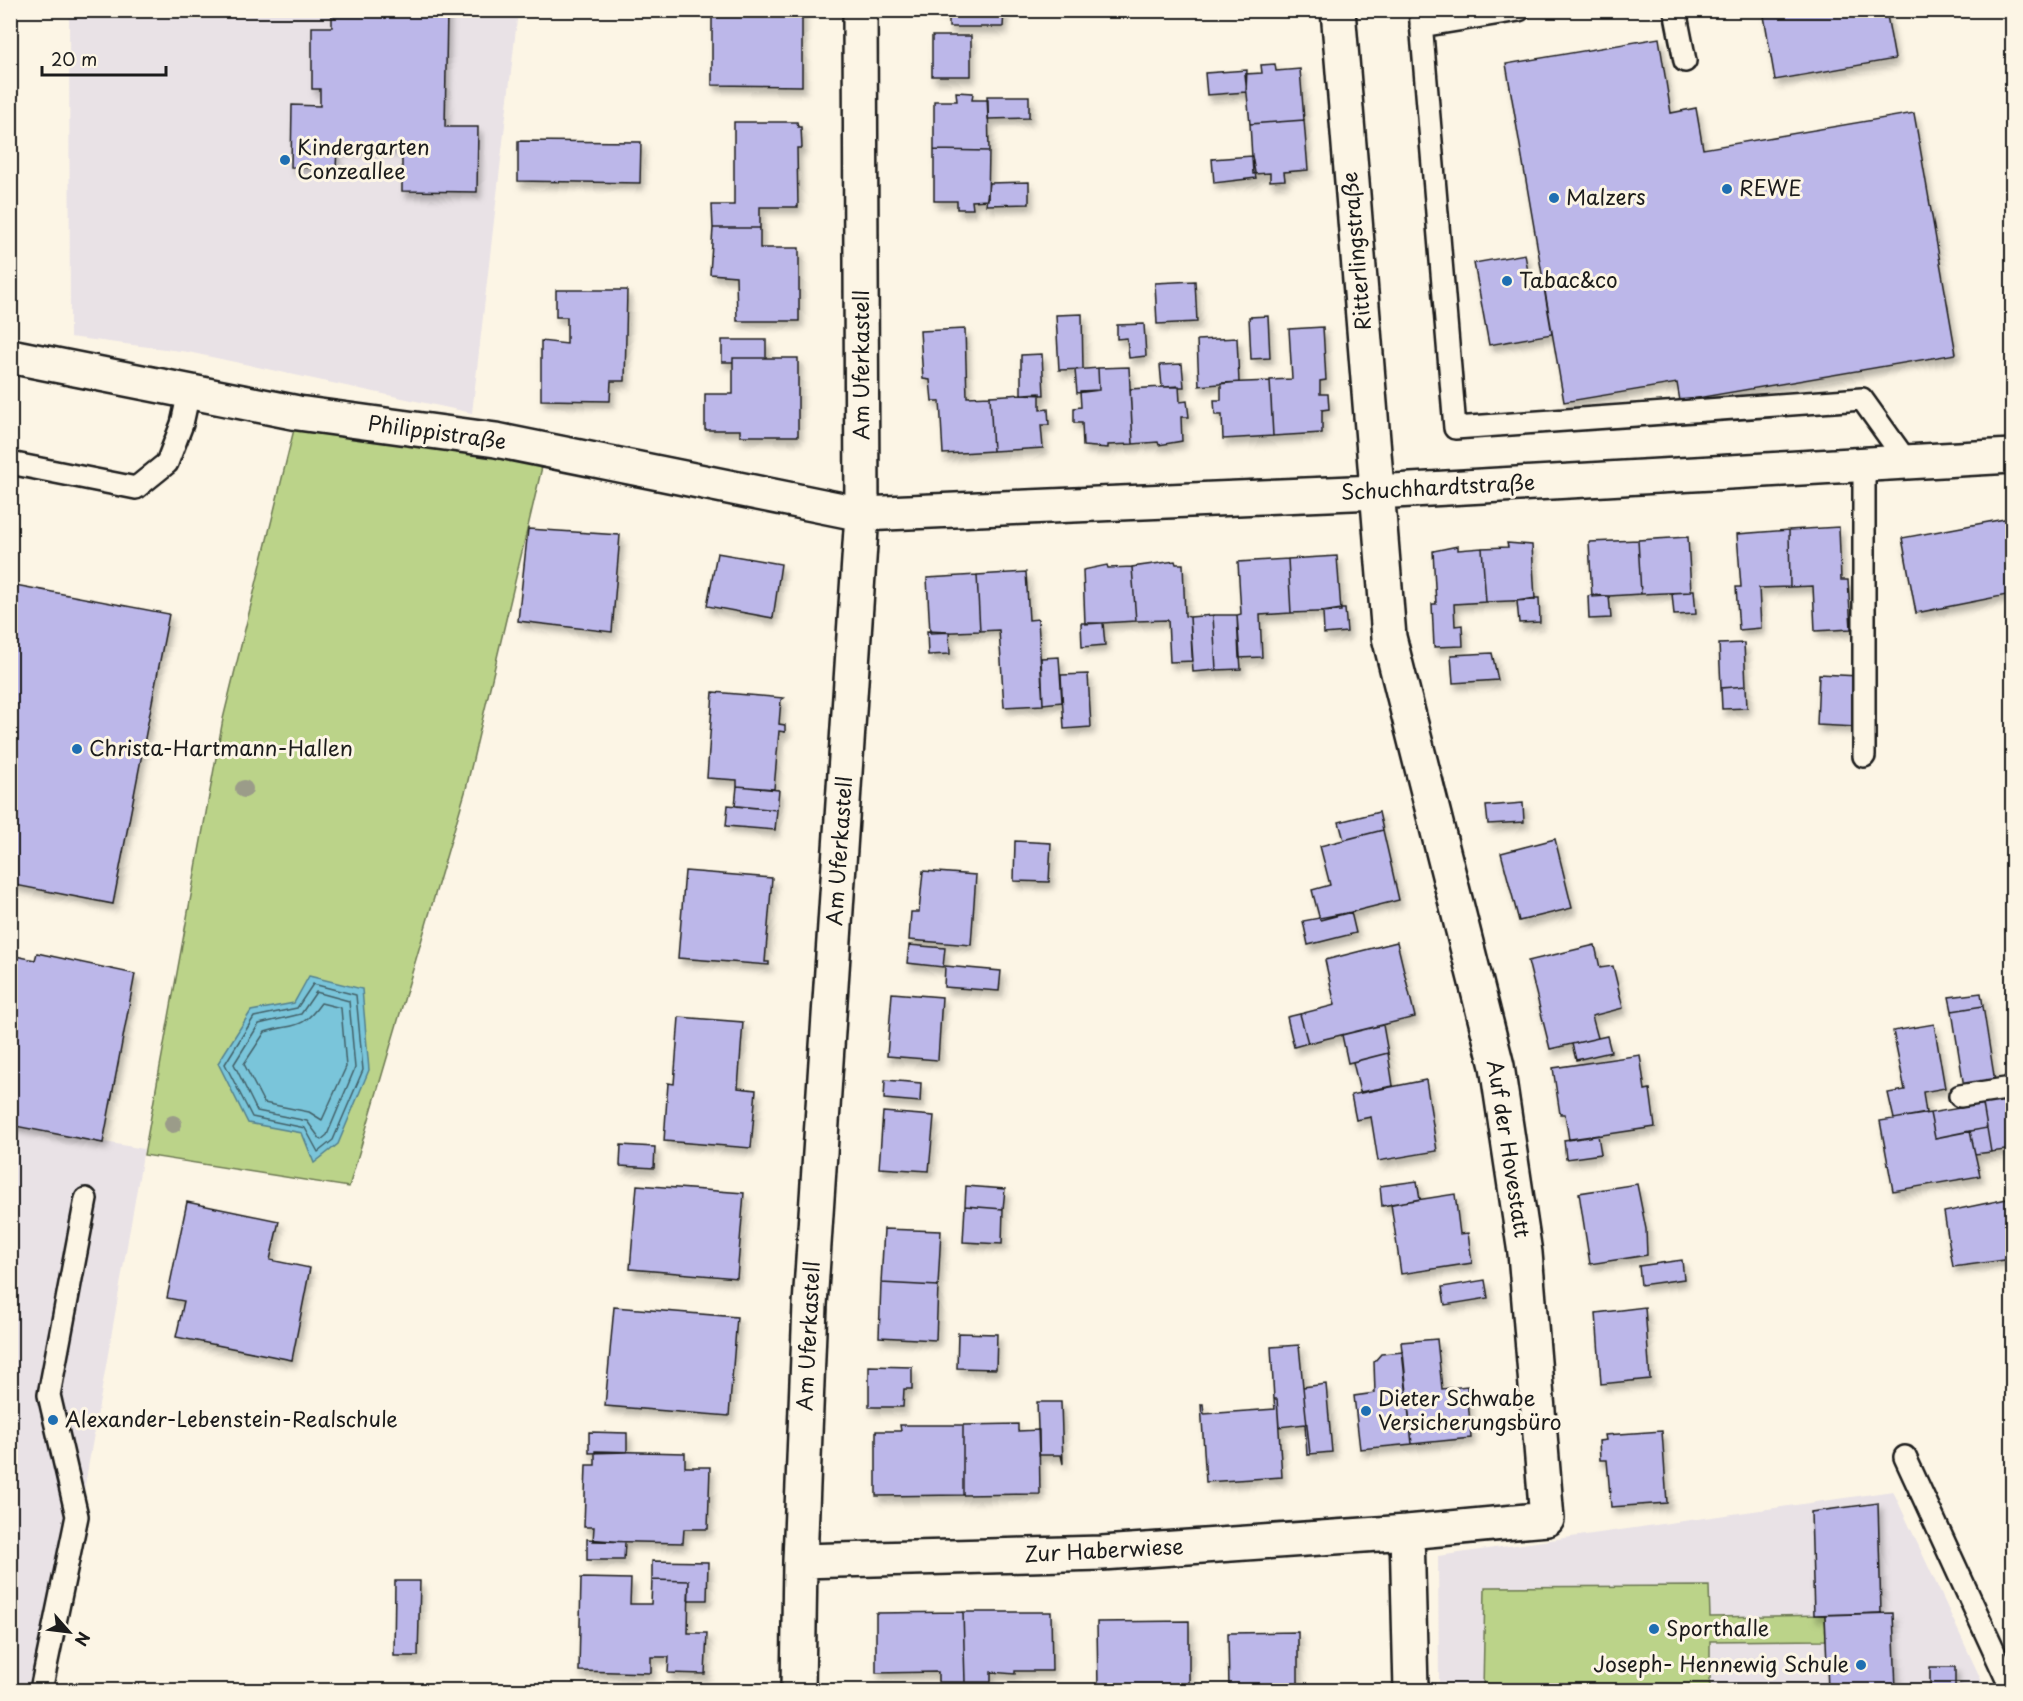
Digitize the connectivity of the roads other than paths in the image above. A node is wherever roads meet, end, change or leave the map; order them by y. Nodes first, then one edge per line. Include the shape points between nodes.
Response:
1 (860, 10) edge
2 (1338, 10) edge
3 (1519, 10) edge
4 (1675, 10) edge
5 (1420, 18) edge
6 (1685, 61) dead end
7 (10, 357) edge
8 (189, 392) junction
9 (2013, 456) edge
10 (1907, 462) junction
11 (10, 463) edge
12 (1864, 464) junction
13 (1376, 492) junction
14 (862, 514) junction
15 (1864, 756) dead end
16 (2013, 1089) edge
17 (1960, 1096) dead end
18 (86, 1199) dead end
19 (1905, 1457) dead end
20 (1407, 1532) junction
21 (800, 1561) junction
22 (41, 1690) edge
23 (798, 1690) edge
24 (1411, 1690) edge
25 (2012, 1690) edge

1 - 14 street, Am Uferkastell
2 - 13 street, Ritterlingstraße
3 - 5 lane
4 - 6 lane
5 - 10 lane via 1455,428 1862,399
7 - 8 street, Philippistraße
8 - 11 lane via 182,424 166,463 136,488
8 - 14 street, Philippistraße via 298,413 496,441
9 - 10 street, Schuchhardtstraße
10 - 12 street, Schuchhardtstraße
12 - 13 street, Schuchhardtstraße
12 - 15 lane
13 - 14 street, Schuchhardtstraße
13 - 20 street, Auf der Hovestatt via 1389,637 1497,1066 1525,1253 1547,1519
14 - 21 street, Am Uferkastell via 810,1305
16 - 17 lane
18 - 22 lane via 49,1395 77,1516
19 - 25 lane
20 - 21 street, Zur Haberwiese via 1102,1553
20 - 24 street
21 - 23 street, Am Uferkastell

